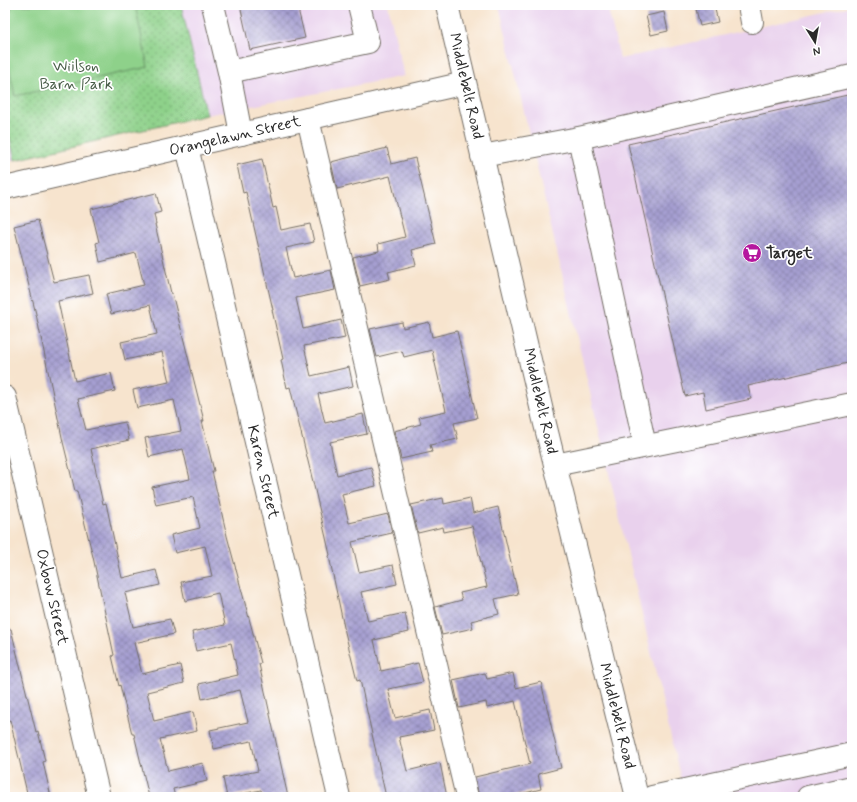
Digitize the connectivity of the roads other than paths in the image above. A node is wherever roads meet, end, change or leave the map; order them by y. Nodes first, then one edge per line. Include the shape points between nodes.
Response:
1 (213, 5) edge
2 (360, 5) edge
3 (447, 5) edge
4 (229, 72) junction
5 (852, 76) edge
6 (465, 83) junction
7 (308, 119) junction
8 (241, 134) junction
9 (579, 138) junction
10 (187, 146) junction
11 (482, 156) junction
12 (5, 188) edge
13 (5, 397) edge
14 (852, 404) edge
15 (645, 446) junction
16 (555, 465) junction
17 (852, 754) edge
18 (852, 787) edge
19 (99, 797) edge
20 (339, 797) edge
21 (467, 797) edge
22 (637, 797) edge
23 (652, 797) edge
24 (808, 797) edge

1 - 4 street
2 - 4 street via 368,42
3 - 6 street, Middlebelt Road
4 - 8 street
5 - 9 street
6 - 7 street, Orangelawn Street
6 - 11 street, Middlebelt Road
7 - 8 street, Orangelawn Street
7 - 21 street
8 - 10 street, Orangelawn Street
9 - 11 street
9 - 15 street
10 - 12 street, Orangelawn Street
10 - 20 street, Karen Street
11 - 16 street, Middlebelt Road
13 - 19 street, Oxbow Street
14 - 15 street
15 - 16 street
16 - 22 street, Middlebelt Road
17 - 23 street
18 - 24 street

